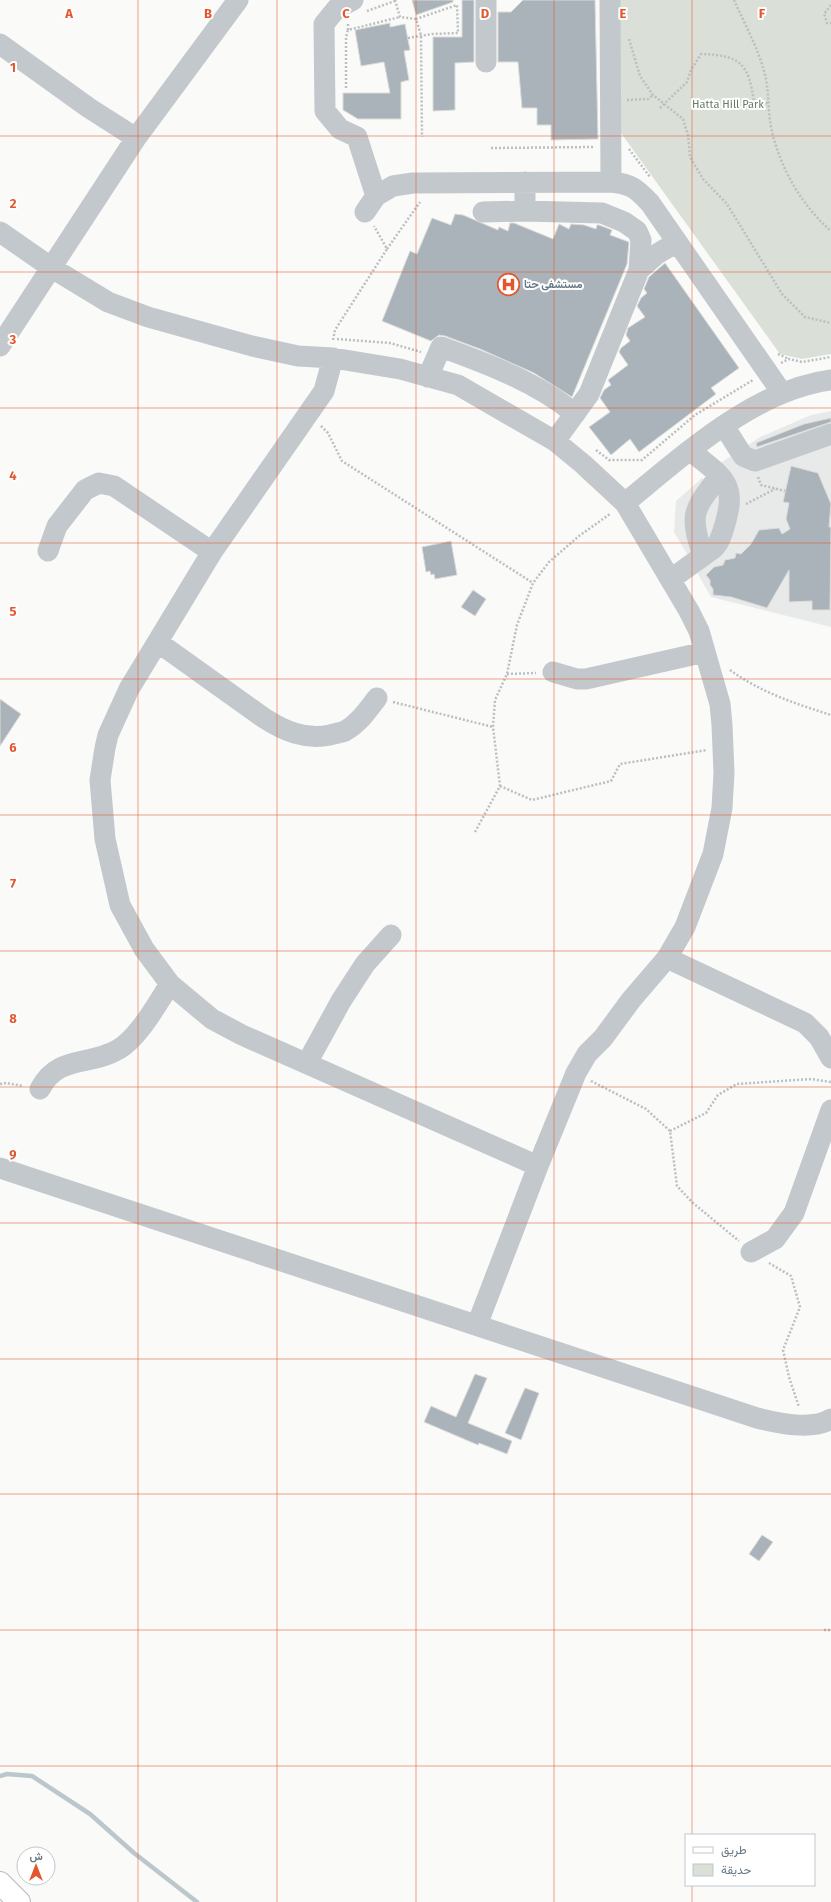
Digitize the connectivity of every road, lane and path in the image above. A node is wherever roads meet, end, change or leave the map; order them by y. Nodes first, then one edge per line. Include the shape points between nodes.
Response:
1 (395, 0) edge
2 (486, 0) edge
3 (610, 0) edge
4 (734, 0) edge
5 (238, 1) edge
6 (831, 5) edge
7 (354, 10) edge
8 (400, 17) junction
9 (416, 19) junction
10 (831, 23) edge
11 (348, 30) junction
12 (421, 35) junction
13 (628, 35) dead end
14 (408, 38) dead end
15 (0, 44) edge
16 (486, 62) dead end
17 (346, 88) dead end
18 (653, 95) junction
19 (610, 101) junction
20 (769, 103) junction
21 (665, 105) junction
22 (660, 108) dead end
23 (422, 137) dead end
24 (136, 138) junction
25 (525, 182) junction
26 (611, 182) junction
27 (427, 202) dead end
28 (371, 204) junction
29 (525, 210) junction
30 (483, 212) dead end
31 (831, 231) edge
32 (0, 232) edge
33 (677, 242) junction
34 (388, 249) junction
35 (52, 268) junction
36 (639, 270) junction
37 (831, 323) edge
38 (0, 346) edge
39 (831, 356) edge
40 (333, 358) junction
41 (747, 374) dead end
42 (428, 376) junction
43 (759, 376) junction
44 (831, 380) edge
45 (782, 392) junction
46 (309, 412) junction
47 (575, 414) junction
48 (724, 426) junction
49 (831, 434) edge
50 (555, 441) junction
51 (596, 449) dead end
52 (691, 451) junction
53 (750, 460) junction
54 (720, 476) junction
55 (775, 489) junction
56 (785, 491) dead end
57 (625, 503) junction
58 (729, 508) junction
59 (48, 551) dead end
60 (212, 552) junction
61 (703, 556) junction
62 (671, 579) junction
63 (533, 583) junction
64 (159, 642) junction
65 (705, 652) junction
66 (729, 669) dead end
67 (553, 672) joint
68 (507, 674) junction
69 (377, 698) joint
70 (831, 715) edge
71 (493, 727) junction
72 (723, 747) junction
73 (500, 786) junction
74 (475, 832) dead end
75 (391, 935) dead end
76 (667, 958) junction
77 (170, 984) junction
78 (831, 1058) edge
79 (307, 1063) junction
80 (576, 1074) junction
81 (831, 1082) edge
82 (0, 1084) edge
83 (40, 1089) joint
84 (831, 1110) edge
85 (670, 1131) junction
86 (538, 1166) junction
87 (0, 1168) edge
88 (752, 1252) junction
89 (477, 1325) junction
90 (831, 1420) edge
91 (804, 1425) junction
92 (824, 1630) dead end
93 (831, 1630) edge
94 (0, 1883) edge
95 (19, 1902) edge

1 - 7 path
1 - 8 path
2 - 16 street
3 - 19 street
4 - 20 path via 766,78
5 - 24 street
6 - 10 path via 824,14 827,23
7 - 11 path
7 - 28 street via 336,8 324,24 325,110 340,129 357,137
8 - 9 path
8 - 11 path
9 - 12 path
9 - 12 path via 458,5 458,33
11 - 17 path
12 - 14 path
12 - 23 path
13 - 18 path via 640,76
15 - 24 street via 89,108
18 - 19 path via 648,99
18 - 21 path
19 - 26 street
20 - 21 path via 754,103 751,80 742,64 720,55 701,54 687,82
20 - 31 path via 771,127 781,162 803,201
21 - 22 path
21 - 37 path via 683,119 688,135 690,158 703,179 727,204 782,294 805,317
24 - 35 street
25 - 26 street
25 - 28 street via 412,183 393,186
25 - 29 street
26 - 33 street via 626,183 641,193
27 - 34 path via 420,202
28 - 34 path
29 - 30 street
29 - 36 street via 602,213 624,222 637,231 641,240
32 - 35 street
33 - 36 street via 657,254
33 - 43 street
34 - 40 path via 335,330
35 - 38 street
35 - 40 street via 108,302 148,317 252,346 298,356
36 - 47 street via 589,394
39 - 43 path via 802,362 788,359
40 - 42 street
40 - 46 street via 324,392
41 - 43 path
42 - 47 street via 441,347 480,361 557,399
42 - 50 street via 458,385
43 - 45 street
43 - 51 path via 695,415 642,460 609,460
44 - 45 street
45 - 48 street
46 - 60 street
46 - 63 path via 328,433 342,461
47 - 50 street
48 - 52 street
48 - 53 street via 741,453
49 - 53 street via 759,461
50 - 57 street
52 - 54 street
52 - 57 street
53 - 55 path via 761,485
54 - 58 street via 730,494
54 - 61 street via 700,501 695,513 695,532
55 - 56 path
55 - 58 path via 735,510
57 - 62 street
57 - 63 path via 579,536 549,562
58 - 61 street via 718,542
59 - 60 street via 57,526 85,490 99,483 106,483
60 - 64 street
61 - 62 street
62 - 65 street via 699,631
63 - 68 path via 517,625
64 - 69 street via 264,718 282,729 302,736 322,736 344,731 363,717
64 - 77 street via 129,689 108,735 100,780 105,840 120,905 144,949
65 - 67 street via 586,679
65 - 72 street via 720,704
66 - 70 path via 741,678 789,701
67 - 68 path
68 - 71 path via 495,700
69 - 71 path
71 - 73 path
72 - 73 path via 620,764 611,781 532,800
72 - 76 street via 722,808 713,854 685,927
73 - 74 path
75 - 79 street via 364,964
76 - 78 street via 804,1023 819,1037
76 - 80 street via 603,1038 587,1054
77 - 79 street via 212,1019
77 - 83 street via 133,1037 119,1049 101,1057 59,1067 46,1077
79 - 86 street
80 - 85 path via 646,1109
80 - 86 street
81 - 85 path via 811,1079 737,1084 718,1095 706,1113
82 - 83 path
84 - 88 street via 794,1213 775,1240
85 - 88 path via 677,1186 693,1203
86 - 89 street
87 - 89 street
88 - 91 path via 791,1276 800,1307 783,1350
89 - 91 street via 758,1418 784,1424
90 - 91 street
92 - 93 path
94 - 95 main road

